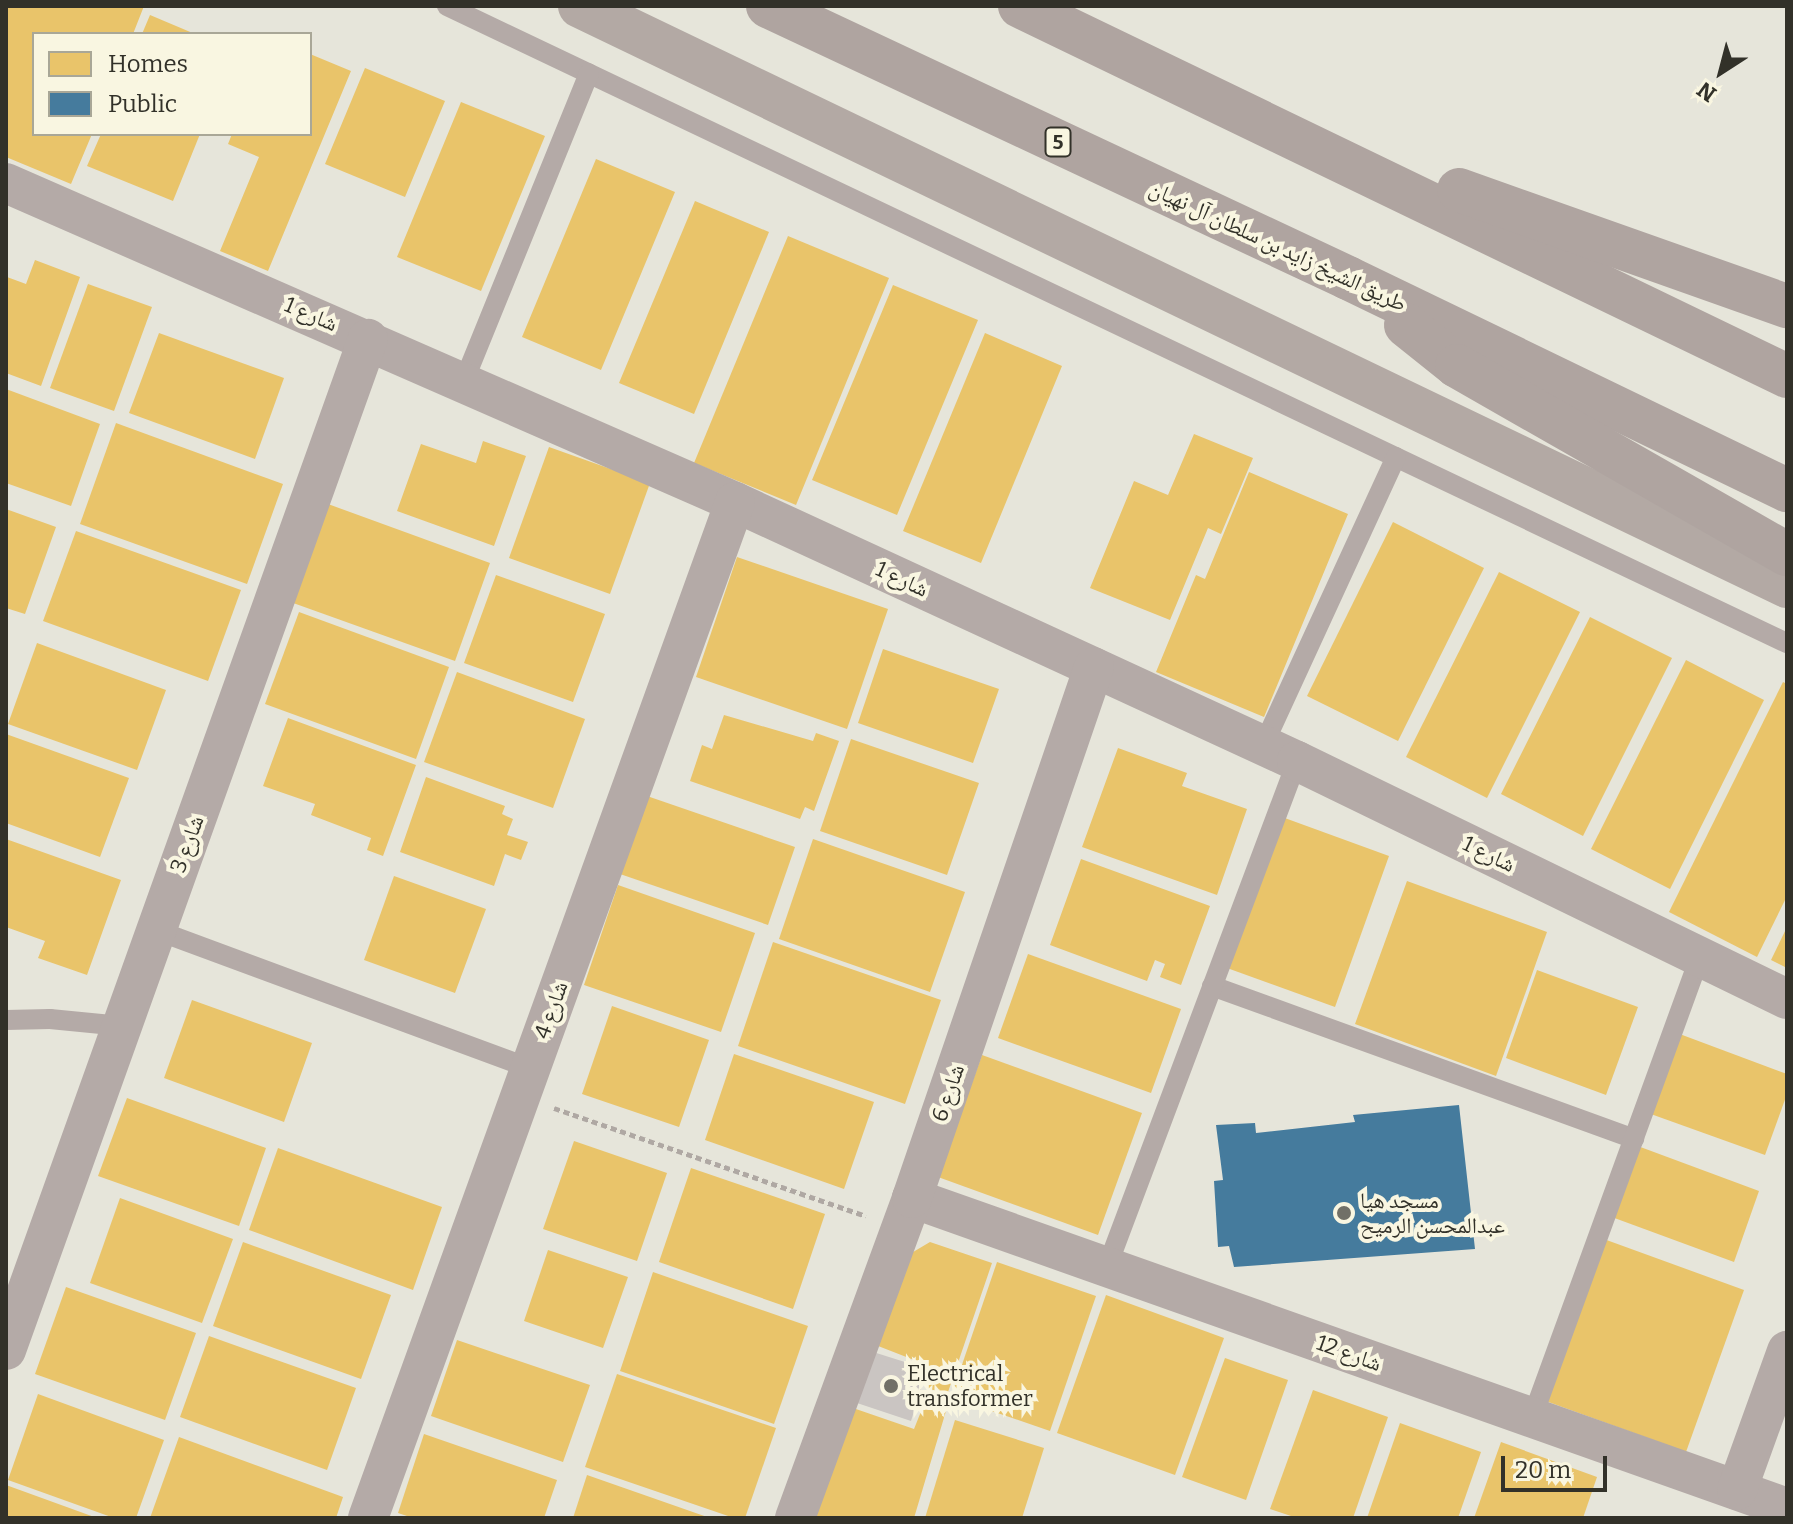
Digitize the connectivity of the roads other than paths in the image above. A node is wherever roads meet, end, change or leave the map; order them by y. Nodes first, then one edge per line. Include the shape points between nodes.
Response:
1 (447, 6) edge
2 (580, 6) edge
3 (768, 6) edge
4 (1020, 6) edge
5 (589, 73) junction
6 (1250, 116) junction
7 (6, 183) edge
8 (1348, 278) junction
9 (1787, 306) edge
10 (368, 339) junction
11 (1787, 376) edge
12 (464, 381) junction
13 (1396, 457) junction
14 (1787, 490) edge
15 (735, 502) junction
16 (1787, 554) edge
17 (1787, 586) edge
18 (1787, 643) edge
19 (1094, 667) junction
20 (1280, 754) junction
21 (156, 930) junction
22 (1700, 956) junction
23 (1212, 986) junction
24 (1787, 999) edge
25 (6, 1020) edge
26 (122, 1026) junction
27 (525, 1082) junction
28 (1634, 1139) junction
29 (906, 1213) junction
30 (1107, 1267) junction
31 (6, 1350) edge
32 (1787, 1351) edge
33 (1532, 1418) junction
34 (1737, 1490) junction
35 (1787, 1508) edge
36 (368, 1518) edge
37 (795, 1518) edge

1 - 5 lane
2 - 17 main road
3 - 8 highway, طريق الشيخ زايد بن سلطان آل نهيان / 5
4 - 6 highway
5 - 12 lane
5 - 13 lane
6 - 9 highway
6 - 11 highway
7 - 10 street, شارع 1
8 - 14 highway, طريق الشيخ زايد بن سلطان آل نهيان / 5
8 - 16 highway via 1457,366
10 - 12 street, شارع 1
10 - 21 street, شارع 3
12 - 15 street, شارع 1
13 - 18 lane
13 - 20 lane
15 - 19 street, شارع 1
15 - 27 street, شارع 4
19 - 20 street, شارع 1
19 - 29 street, شارع 6
20 - 22 street, شارع 1
20 - 23 lane
21 - 26 street, شارع 3
21 - 27 lane
22 - 24 street, شارع 1
22 - 28 lane
23 - 28 lane
23 - 30 lane
25 - 26 lane
26 - 31 street, شارع 3
27 - 36 street, شارع 4
28 - 33 lane
29 - 30 street, شارع 12
29 - 37 street, شارع 6
30 - 33 street, شارع 12
32 - 34 street
33 - 34 street, شارع 12
34 - 35 street, شارع 12

